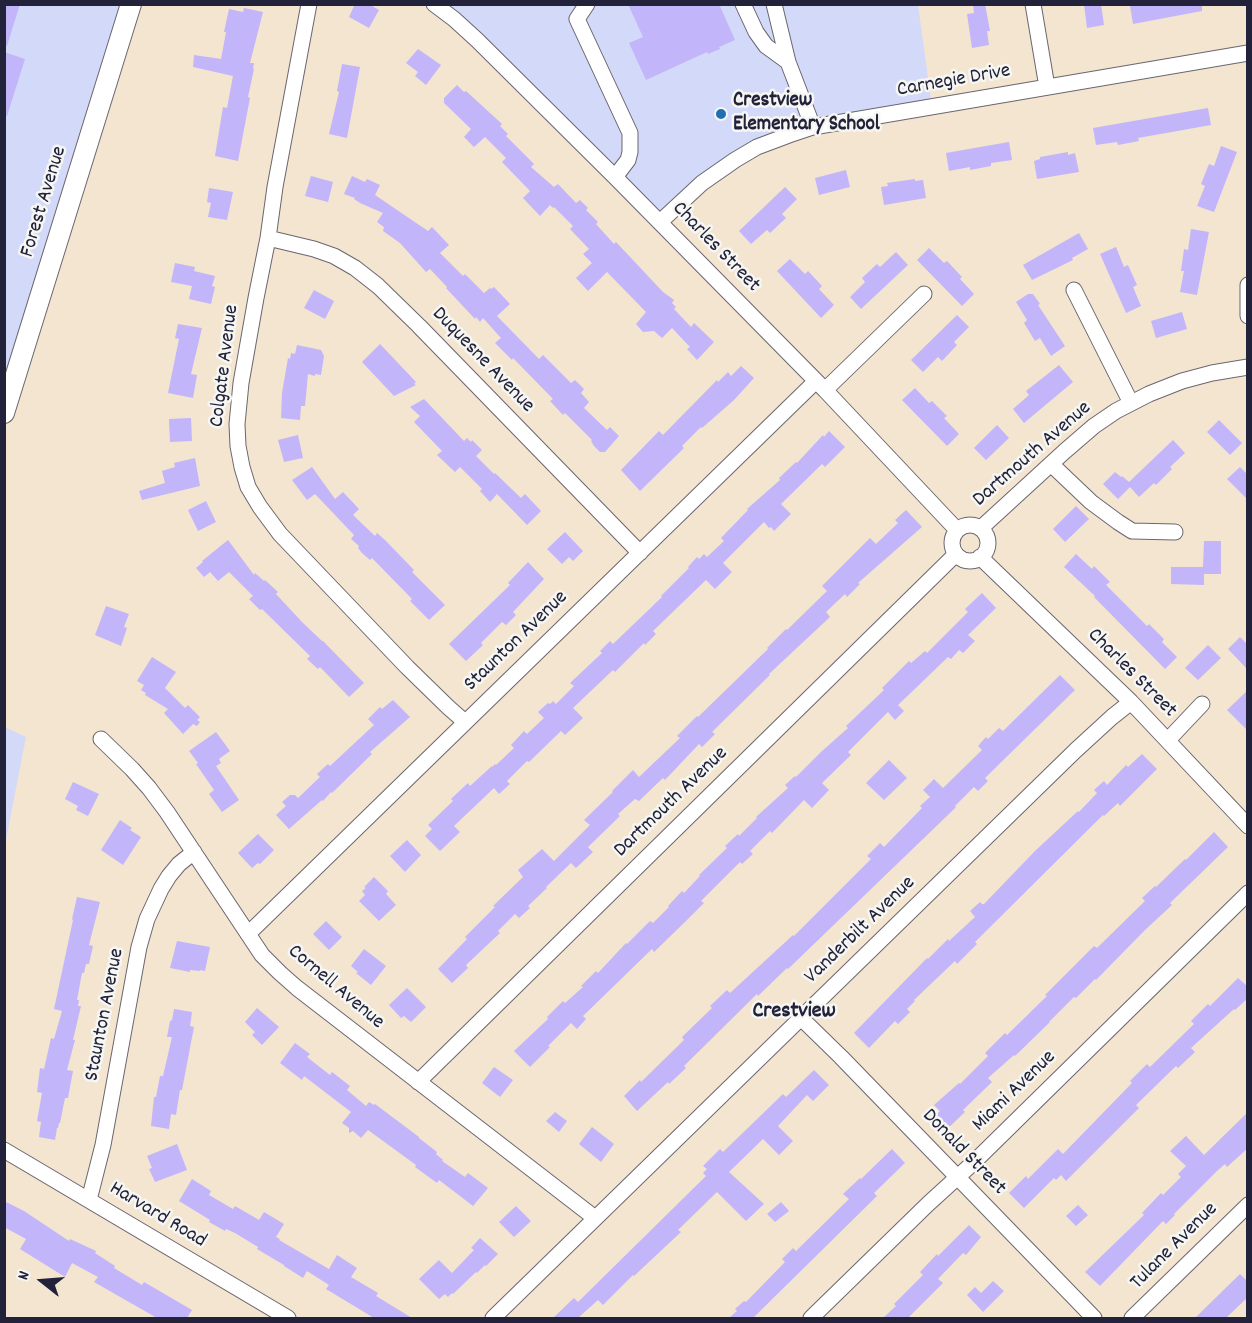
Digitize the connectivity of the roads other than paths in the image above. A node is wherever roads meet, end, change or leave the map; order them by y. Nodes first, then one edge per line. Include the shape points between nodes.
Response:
1 (131, 4) edge
2 (309, 4) edge
3 (434, 4) edge
4 (587, 4) edge
5 (743, 4) edge
6 (774, 4) edge
7 (1034, 4) edge
8 (1248, 53) edge
9 (788, 62) junction
10 (1047, 87) junction
11 (813, 128) junction
12 (615, 177) junction
13 (660, 222) junction
14 (268, 238) junction
15 (1248, 285) edge
16 (1074, 290) dead end
17 (924, 294) dead end
18 (1248, 315) edge
19 (1248, 367) edge
20 (821, 386) junction
21 (1131, 403) junction
22 (4, 413) edge
23 (1051, 464) junction
24 (981, 528) junction
25 (957, 530) junction
26 (1175, 532) dead end
27 (640, 553) junction
28 (956, 554) junction
29 (980, 557) junction
30 (1131, 702) junction
31 (1202, 704) dead end
32 (465, 722) junction
33 (101, 739) dead end
34 (1168, 740) junction
35 (1248, 825) edge
36 (194, 852) junction
37 (1248, 893) edge
38 (248, 934) junction
39 (801, 1018) junction
40 (418, 1082) junction
41 (4, 1150) edge
42 (957, 1177) junction
43 (89, 1200) junction
44 (1248, 1205) edge
45 (596, 1218) junction
46 (288, 1318) edge
47 (493, 1318) edge
48 (811, 1318) edge
49 (1094, 1318) edge
50 (1132, 1318) edge

1 - 22 main road, Forest Avenue
2 - 14 street, Colgate Avenue
3 - 12 street, Charles Street via 477,40
4 - 12 street via 578,19 630,133 628,160
5 - 9 street via 766,46
6 - 9 street
7 - 10 street
8 - 10 street, Carnegie Drive
9 - 11 street
10 - 11 street, Carnegie Drive
11 - 13 street, Carnegie Drive via 758,147 735,160 702,183
12 - 13 street, Charles Street
13 - 20 street, Charles Street
14 - 27 street, Duquesne Avenue via 334,256 378,286
14 - 32 street, Colgate Avenue via 237,424 248,487 280,534
15 - 18 street
16 - 21 street
17 - 20 street, Staunton Avenue
19 - 21 street, Dartmouth Avenue via 1182,381
20 - 25 street, Charles Street
20 - 27 street, Staunton Avenue
21 - 23 street, Dartmouth Avenue via 1094,426
23 - 24 street, Dartmouth Avenue
23 - 26 street via 1091,502 1132,531
24 - 25 street via 972,524
24 - 29 street via 988,543
25 - 28 street via 952,544
27 - 32 street, Staunton Avenue
28 - 29 street via 965,560
28 - 40 street, Dartmouth Avenue
29 - 30 street, Charles Street
30 - 34 street, Charles Street
30 - 39 street, Vanderbilt Avenue via 1076,750
31 - 34 street
32 - 38 street, Staunton Avenue
33 - 36 street, Cornell Avenue via 149,788
34 - 35 street, Charles Street
36 - 38 street, Cornell Avenue
36 - 43 street, Staunton Avenue via 169,876 147,919
37 - 42 street, Miami Avenue
38 - 40 street, Cornell Avenue via 279,973
39 - 42 street, Donald Street
39 - 45 street, Vanderbilt Avenue
40 - 45 street, Cornell Avenue
41 - 43 street, Harvard Road
42 - 48 street, Miami Avenue
42 - 49 street, Donald Street
43 - 46 street, Harvard Road
44 - 50 street, Tulane Avenue
45 - 47 street, Vanderbilt Avenue

